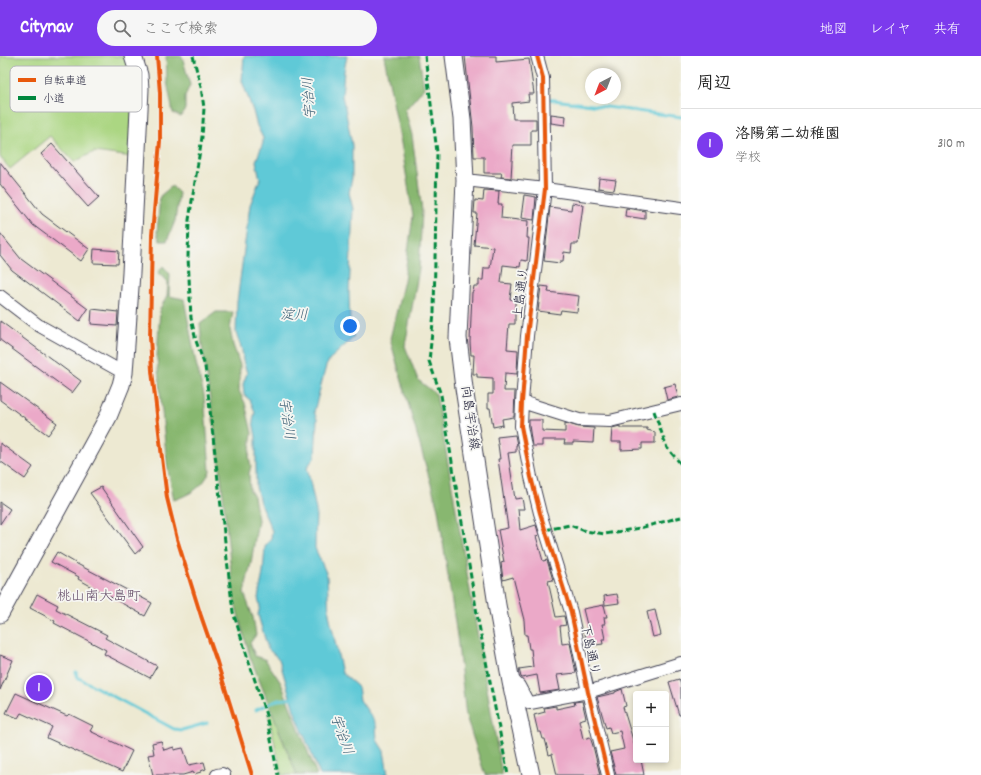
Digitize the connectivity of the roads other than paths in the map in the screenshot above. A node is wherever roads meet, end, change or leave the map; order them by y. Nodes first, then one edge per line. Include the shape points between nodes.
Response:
1 (133, 56) edge
2 (454, 56) edge
3 (537, 56) edge
4 (136, 66) edge
5 (139, 112) edge
6 (465, 180) junction
7 (545, 189) junction
8 (681, 208) edge
9 (0, 296) edge
10 (124, 372) junction
11 (522, 402) junction
12 (681, 404) edge
13 (545, 530) joint
14 (0, 614) edge
15 (681, 663) edge
16 (510, 677) junction
17 (588, 692) junction
18 (217, 775) edge
19 (224, 775) edge
20 (531, 775) edge
21 (608, 775) edge

1 - 4 main road
2 - 6 main road, 向島宇治線 via 462,119
3 - 7 street, 上島通り via 543,78
5 - 10 main road
6 - 7 street
6 - 16 main road, 向島宇治線 via 458,338 485,532
7 - 8 street
7 - 11 street, 上島通り via 527,336
9 - 10 street via 38,325
10 - 14 main road via 108,417
11 - 12 street via 579,420 610,421
11 - 13 street, 上島通り via 521,426
13 - 17 street, 下島通り via 571,612
15 - 17 street
16 - 17 street via 530,703
16 - 20 main road, 向島宇治線
17 - 21 street, 下島通り
18 - 19 street

